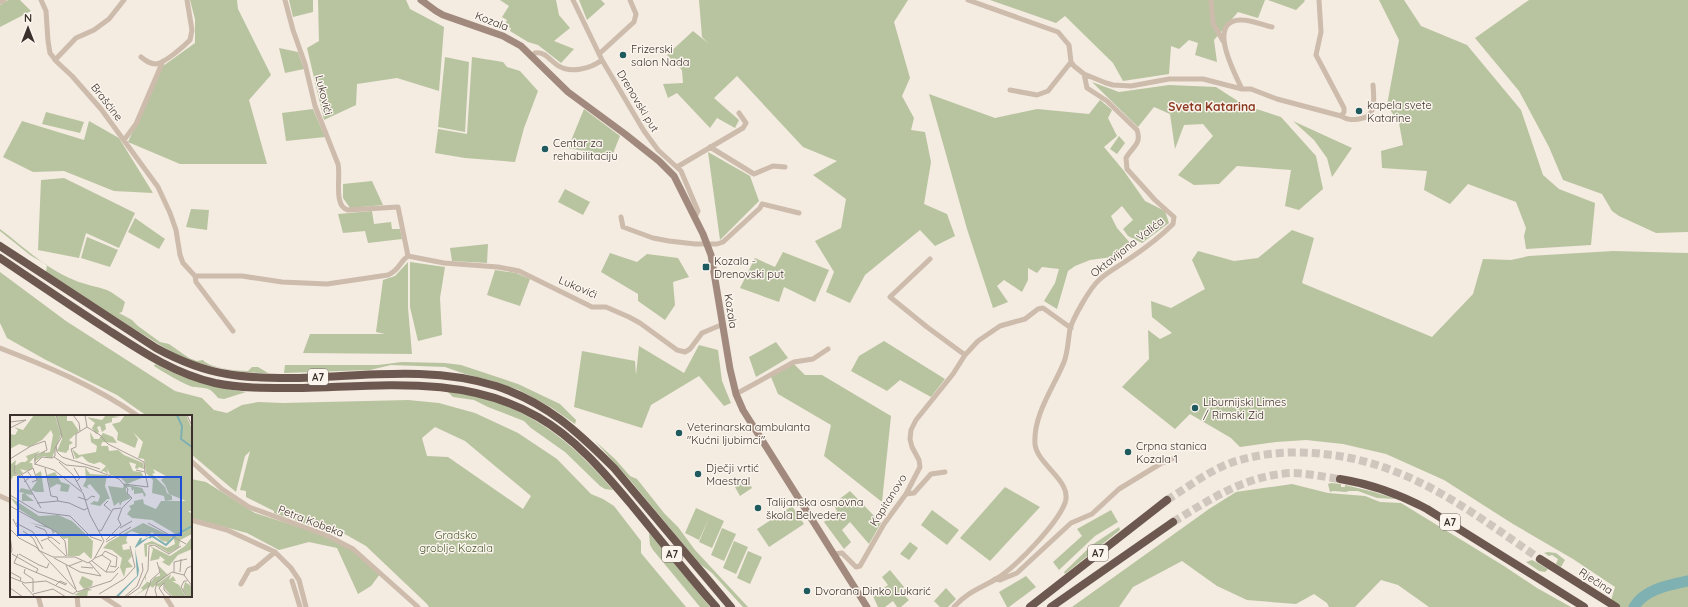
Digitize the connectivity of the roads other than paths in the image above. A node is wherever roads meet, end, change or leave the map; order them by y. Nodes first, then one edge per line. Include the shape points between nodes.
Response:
1 (4, 0) edge
2 (41, 0) edge
3 (124, 0) edge
4 (187, 0) edge
5 (285, 0) edge
6 (421, 0) edge
7 (573, 0) edge
8 (630, 0) edge
9 (968, 0) edge
10 (1211, 0) edge
11 (1319, 0) edge
12 (0, 2) edge
13 (1272, 27) dead end
14 (1223, 41) junction
15 (599, 54) junction
16 (532, 56) junction
17 (141, 57) dead end
18 (55, 60) junction
19 (602, 60) junction
20 (163, 61) junction
21 (1071, 62) junction
22 (1084, 74) junction
23 (1373, 86) dead end
24 (1242, 89) junction
25 (1010, 90) dead end
26 (739, 113) dead end
27 (1341, 116) junction
28 (124, 140) junction
29 (710, 147) junction
30 (677, 167) junction
31 (786, 167) dead end
32 (799, 213) dead end
33 (622, 217) dead end
34 (695, 217) junction
35 (707, 244) junction
36 (0, 246) edge
37 (408, 256) junction
38 (0, 258) edge
39 (930, 259) dead end
40 (195, 276) junction
41 (721, 325) junction
42 (1071, 328) junction
43 (234, 330) dead end
44 (0, 348) edge
45 (828, 349) dead end
46 (965, 355) junction
47 (736, 394) junction
48 (136, 415) edge
49 (1174, 458) dead end
50 (192, 462) edge
51 (945, 472) dead end
52 (1340, 479) tunnel mouth
53 (906, 494) junction
54 (0, 496) edge
55 (1167, 500) tunnel mouth
56 (10, 501) edge
57 (192, 520) edge
58 (1173, 522) tunnel mouth
59 (275, 552) junction
60 (833, 554) junction
61 (1540, 558) tunnel mouth
62 (995, 579) junction
63 (292, 581) dead end
64 (241, 584) dead end
65 (38, 597) edge
66 (76, 597) edge
67 (104, 597) edge
68 (166, 597) edge
69 (41, 607) edge
70 (78, 607) edge
71 (119, 607) edge
72 (172, 607) edge
73 (300, 607) edge
74 (306, 607) edge
75 (418, 607) edge
76 (716, 607) edge
77 (731, 607) edge
78 (867, 607) edge
79 (954, 607) edge
80 (1030, 607) edge
81 (1051, 607) edge
82 (1584, 607) edge
83 (1616, 607) edge

1 - 12 street
2 - 18 street, Brašćine via 46,11 48,48
3 - 18 street via 109,20 76,38
4 - 20 street, Brašćine via 192,30 190,40
5 - 37 street, Lukovići via 315,106 338,164 340,202 343,208 348,210 398,207
6 - 16 main road, Kozala via 443,15 502,36 521,46
7 - 15 street, Drenovski put
8 - 15 street via 636,14 634,22
9 - 21 street via 1058,32 1069,45
10 - 14 street via 1213,23
11 - 27 street via 1321,32 1316,55 1344,108
13 - 14 street via 1252,21 1232,22 1226,28
14 - 24 street
15 - 19 street, Drenovski put
16 - 19 street via 540,52 560,67 581,70 590,68
16 - 34 main road, Kozala via 568,92 671,172
17 - 20 street via 150,63
18 - 28 street, Brašćine via 86,92
19 - 30 street, Drenovski put via 648,138
20 - 28 street, Brašćine via 136,124
21 - 22 street, Oktavijana Valića
21 - 25 street via 1048,91 1037,95
22 - 24 street, Oktavijana Valića via 1113,86 1189,78
22 - 42 street, Oktavijana Valića via 1087,88 1107,101 1137,130 1139,142 1126,158 1127,169 1174,217 1173,224 1099,280 1090,291
23 - 27 street, Oktavijana Valića via 1374,102 1369,116 1348,120
24 - 27 street, Oktavijana Valića via 1251,89 1277,99
26 - 29 street via 746,123 743,128
28 - 40 street via 162,194 176,230 183,263
29 - 30 street
29 - 31 street via 754,174 773,166
30 - 34 street, Drenovski put via 698,211
32 - 35 street via 762,204 723,242
33 - 35 street via 622,226 653,238 684,244
34 - 35 main road, Kozala
35 - 41 main road, Kozala via 712,261
36 - 77 highway, A7 via 156,348 204,369 264,378 400,374 456,377 495,386 539,405 576,430 614,468
37 - 40 street via 397,270 388,275 327,284 282,282 242,276
37 - 41 street, Lukovići via 444,263 498,266 520,271 592,307 606,307 629,317 677,350 685,352 702,334
38 - 76 highway, A7 via 138,349 171,368 198,378 232,386 268,388 445,386 488,395 526,410 562,432 593,461
39 - 46 street via 890,296
40 - 43 street via 196,282
41 - 47 main road, Kozala
42 - 46 street, Kapitanovo via 1047,310 1038,309 1025,319 1000,326 978,340
42 - 62 street, Oktavijana Valića via 1064,362 1044,404 1035,443 1040,456 1064,488 1067,497 1035,544 1018,562
44 - 48 street via 74,378
45 - 47 street via 813,359 794,362
46 - 53 street, Kapitanovo via 911,430 910,439 920,467
47 - 60 main road, Kozala via 743,410
49 - 62 street, Oktavijana Valića via 1119,489 1092,514 1072,523 1017,573 1000,580
50 - 75 street, Petra Kobeka via 222,489 249,507 326,535 353,549
51 - 53 street via 931,474 914,493
52 - 82 highway, A7 via 1371,485 1404,497 1448,521
53 - 60 street, Kapitanovo via 884,524 860,566 853,565 842,553
54 - 56 street
55 - 80 highway, A7
57 - 59 street via 232,531
58 - 81 highway, A7
59 - 64 street via 256,568 249,570
59 - 74 street via 299,580
60 - 78 main road, Kozala
61 - 83 highway, Rječina
62 - 79 street, Oktavijana Valića via 966,596
63 - 73 street
65 - 69 street
66 - 70 street
67 - 71 street
68 - 72 street

